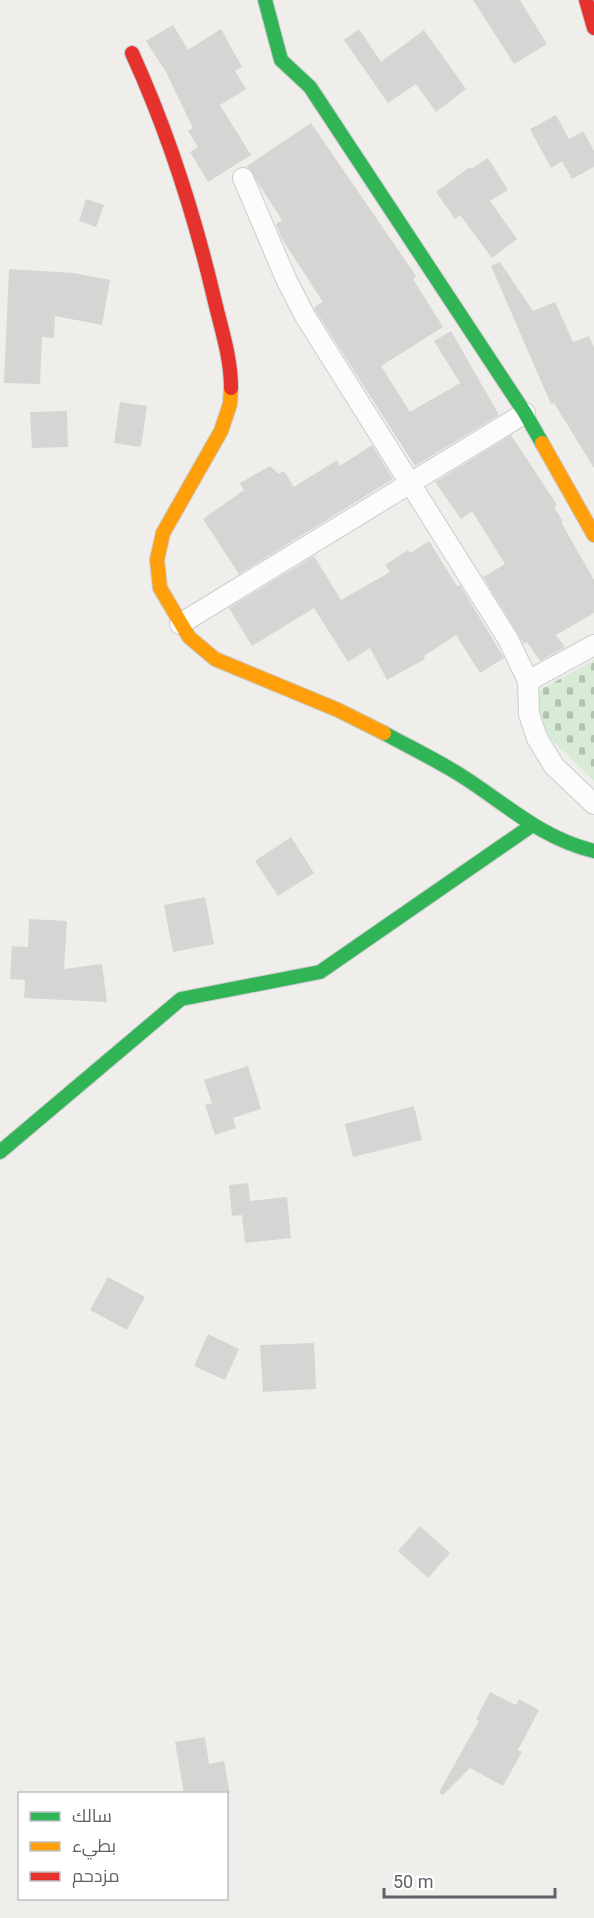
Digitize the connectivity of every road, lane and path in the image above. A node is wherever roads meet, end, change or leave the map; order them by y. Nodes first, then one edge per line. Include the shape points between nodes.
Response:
1 (265, 0) edge
2 (586, 0) edge
3 (594, 28) edge
4 (132, 53) dead end
5 (243, 178) dead end
6 (525, 413) junction
7 (410, 484) junction
8 (594, 535) edge
9 (180, 624) junction
10 (594, 645) edge
11 (528, 681) junction
12 (594, 804) edge
13 (531, 826) junction
14 (594, 850) edge
15 (0, 1152) edge

1 - 6 street via 281,60 310,87
2 - 3 street
4 - 9 street via 160,112 191,205 230,376 225,421 166,523 159,556 157,582
5 - 7 street via 305,316
6 - 7 street
6 - 8 street
7 - 9 street
7 - 11 street via 508,639
9 - 13 street via 198,646 225,666 359,719 465,777
10 - 11 street
11 - 12 street via 529,714 537,738 554,766
13 - 14 street via 553,839
13 - 15 street via 320,972 181,999

